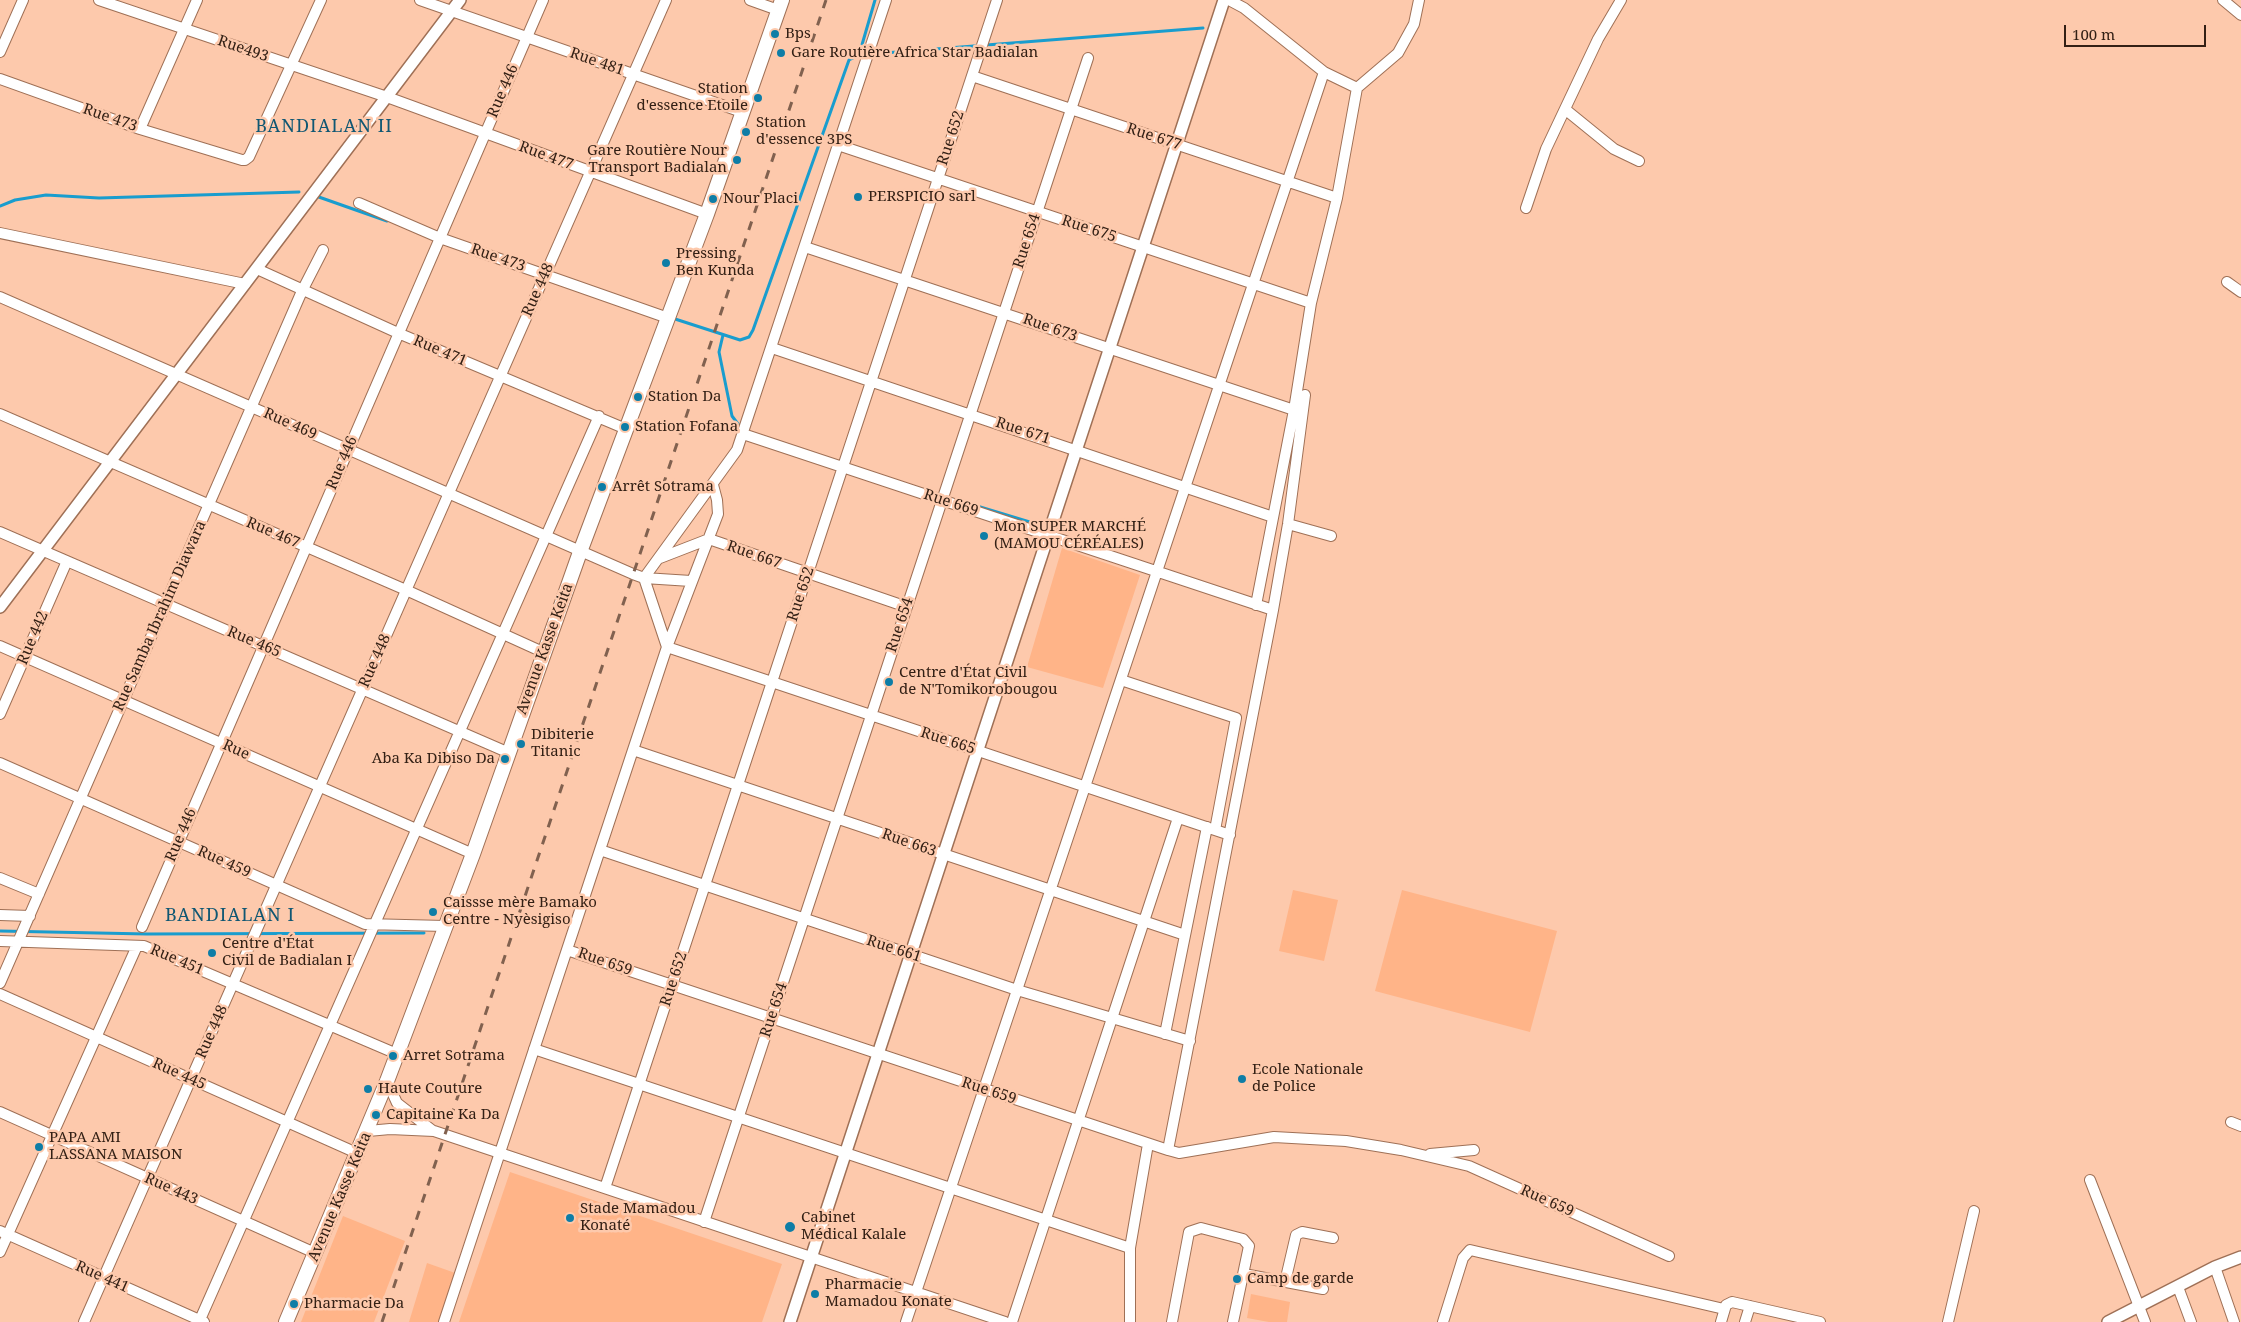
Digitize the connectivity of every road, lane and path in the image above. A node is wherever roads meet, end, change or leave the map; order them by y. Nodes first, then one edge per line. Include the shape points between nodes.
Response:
1 (23, 0) edge
2 (99, 0) edge
3 (197, 0) edge
4 (321, 0) edge
5 (420, 0) edge
6 (460, 0) edge
7 (543, 0) edge
8 (666, 0) edge
9 (750, 0) edge
10 (886, 0) edge
11 (997, 0) edge
12 (1224, 0) edge
13 (1229, 0) edge
14 (1419, 0) edge
15 (1621, 0) edge
16 (2223, 0) edge
17 (435, 2) edge
18 (780, 5) edge
19 (452, 11) junction
20 (2241, 15) edge
21 (184, 29) junction
22 (526, 37) junction
23 (0, 52) edge
24 (1088, 58) dead end
25 (292, 65) junction
26 (1324, 72) junction
27 (633, 74) junction
28 (972, 76) junction
29 (0, 80) edge
30 (1357, 88) junction
31 (387, 97) junction
32 (1070, 110) junction
33 (1566, 110) junction
34 (742, 112) junction
35 (140, 129) junction
36 (485, 134) junction
37 (838, 145) junction
38 (1176, 145) junction
39 (1639, 161) dead end
40 (590, 172) junction
41 (938, 178) junction
42 (1288, 182) junction
43 (1337, 198) junction
44 (358, 203) dead end
45 (1526, 208) dead end
46 (1037, 211) junction
47 (707, 214) junction
48 (0, 233) edge
49 (440, 238) junction
50 (805, 247) junction
51 (1143, 247) junction
52 (323, 250) dead end
53 (257, 269) junction
54 (545, 274) junction
55 (905, 280) junction
56 (2227, 282) dead end
57 (245, 284) junction
58 (1254, 284) junction
59 (302, 291) junction
60 (2241, 292) edge
61 (0, 297) edge
62 (1311, 303) junction
63 (1004, 313) junction
64 (668, 318) junction
65 (398, 333) junction
66 (772, 348) junction
67 (1110, 348) junction
68 (177, 374) junction
69 (501, 376) junction
70 (871, 381) junction
71 (1220, 385) junction
72 (1305, 395) dead end
73 (252, 406) junction
74 (1294, 410) junction
75 (0, 414) edge
76 (970, 414) junction
77 (599, 416) junction
78 (626, 428) junction
79 (743, 434) junction
80 (1076, 449) junction
81 (348, 450) junction
82 (111, 462) junction
83 (843, 467) junction
84 (713, 485) junction
85 (1186, 487) junction
86 (449, 492) junction
87 (942, 500) junction
88 (208, 505) junction
89 (1273, 517) junction
90 (1288, 524) junction
91 (0, 532) edge
92 (1048, 536) junction
93 (1331, 536) dead end
94 (545, 537) junction
95 (709, 539) junction
96 (306, 547) junction
97 (43, 551) junction
98 (580, 552) junction
99 (659, 559) junction
100 (67, 561) junction
101 (1157, 572) junction
102 (808, 574) junction
103 (644, 578) junction
104 (691, 581) junction
105 (406, 590) junction
106 (166, 604) junction
107 (1256, 605) junction
108 (907, 607) junction
109 (0, 608) edge
110 (1273, 610) junction
111 (502, 635) junction
112 (0, 646) edge
113 (263, 646) junction
114 (667, 647) junction
115 (545, 653) junction
116 (25, 657) junction
117 (1121, 680) junction
118 (772, 682) junction
119 (362, 690) junction
120 (124, 700) junction
121 (0, 714) edge
122 (871, 715) junction
123 (460, 732) junction
124 (221, 743) junction
125 (633, 750) junction
126 (977, 751) junction
127 (507, 752) junction
128 (0, 763) edge
129 (738, 786) junction
130 (320, 787) junction
131 (1085, 787) junction
132 (81, 798) junction
133 (1178, 818) junction
134 (837, 819) junction
135 (1211, 829) junction
136 (416, 830) junction
137 (1230, 835) junction
138 (178, 842) junction
139 (600, 850) junction
140 (472, 854) junction
141 (944, 854) junction
142 (0, 878) edge
143 (276, 885) junction
144 (705, 885) junction
145 (1051, 890) junction
146 (39, 894) junction
147 (0, 915) edge
148 (804, 918) junction
149 (28, 920) junction
150 (1144, 922) junction
151 (371, 925) junction
152 (142, 926) dead end
153 (445, 926) junction
154 (1185, 935) junction
155 (0, 941) edge
156 (18, 942) junction
157 (137, 946) junction
158 (567, 950) junction
159 (911, 954) junction
160 (0, 983) edge
161 (233, 984) junction
162 (672, 985) junction
163 (1017, 990) junction
164 (0, 994) edge
165 (771, 1018) junction
166 (1112, 1018) junction
167 (330, 1026) junction
168 (1165, 1034) junction
169 (95, 1038) junction
170 (1190, 1041) junction
171 (534, 1049) junction
172 (397, 1054) junction
173 (878, 1054) junction
174 (191, 1079) junction
175 (388, 1081) junction
176 (639, 1084) junction
177 (984, 1089) junction
178 (0, 1112) edge
179 (738, 1118) junction
180 (1078, 1121) junction
181 (287, 1122) junction
182 (368, 1131) junction
183 (434, 1131) junction
184 (52, 1135) junction
185 (1148, 1144) junction
186 (1168, 1150) junction
187 (1474, 1150) dead end
188 (500, 1153) junction
189 (846, 1153) junction
190 (359, 1154) junction
191 (1422, 1155) junction
192 (148, 1178) junction
193 (2090, 1180) dead end
194 (605, 1188) junction
195 (951, 1189) junction
196 (1974, 1211) dead end
197 (1046, 1220) junction
198 (243, 1221) junction
199 (704, 1222) junction
200 (4, 1233) edge
201 (1333, 1238) dead end
202 (1130, 1248) junction
203 (0, 1252) edge
204 (315, 1253) junction
205 (1669, 1256) dead end
206 (2241, 1257) edge
207 (812, 1258) junction
208 (2214, 1267) junction
209 (1244, 1274) junction
210 (104, 1278) junction
211 (1285, 1282) junction
212 (2178, 1287) junction
213 (1323, 1289) dead end
214 (916, 1292) junction
215 (1750, 1306) junction
216 (2139, 1308) junction
217 (1724, 1309) junction
218 (201, 1321) edge
219 (84, 1322) edge
220 (286, 1322) edge
221 (444, 1322) edge
222 (790, 1322) edge
223 (906, 1322) edge
224 (1005, 1322) edge
225 (1012, 1322) edge
226 (1130, 1322) edge
227 (1172, 1322) edge
228 (1233, 1322) edge
229 (1444, 1322) edge
230 (1721, 1322) edge
231 (1745, 1322) edge
232 (1820, 1322) edge
233 (1948, 1322) edge
234 (2108, 1322) edge
235 (2145, 1322) edge
236 (2191, 1322) edge
237 (2234, 1322) edge

1 - 23 street
2 - 21 street, Rue493
3 - 21 street
4 - 25 street
5 - 17 street, Rue 481
6 - 19 street
7 - 22 street, Rue 446
8 - 27 street, Rue 448
9 - 18 street
10 - 37 street
11 - 28 street, Rue 652
12 - 38 street
13 - 26 street via 1244,8
14 - 30 street via 1414,24 1398,53
15 - 33 street via 1598,39
16 - 20 street
17 - 19 street, Rue 481
18 - 34 main road, Avenue Kasse Keita
19 - 22 street, Rue 481
19 - 31 street
21 - 25 street, Rue493
21 - 35 street
22 - 27 street, Rue 481
22 - 36 street, Rue 446
24 - 32 street, Rue 654
25 - 31 street, Rue493
25 - 35 street, Rue 473 via 249,157 242,160
26 - 30 street
26 - 42 street
27 - 34 street, Rue 481
27 - 40 street, Rue 448
28 - 32 street, Rue 677
28 - 41 street, Rue 652
29 - 35 street, Rue 473
30 - 43 street
31 - 36 street, Rue 477
31 - 53 street
32 - 38 street, Rue 677
32 - 46 street, Rue 654
33 - 39 street via 1614,149
33 - 45 street via 1546,149
34 - 47 main road, Avenue Kasse Keita
36 - 40 street, Rue 477
36 - 49 street, Rue 446
37 - 41 street, Rue 675
37 - 50 street
38 - 42 street, Rue 677
38 - 51 street
40 - 47 street, Rue 477
40 - 54 street, Rue 448
41 - 46 street, Rue 675
41 - 55 street, Rue 652
42 - 43 street, Rue 677
42 - 58 street
43 - 62 street
44 - 49 street, Rue 473
46 - 51 street, Rue 675
46 - 63 street, Rue 654
47 - 64 main road, Avenue Kasse Keita
48 - 57 street
49 - 54 street, Rue 473
49 - 65 street, Rue 446
50 - 55 street, Rue 673
50 - 66 street
51 - 58 street, Rue 675
51 - 67 street
52 - 59 street, Rue Samba Ibrahim Diawara
53 - 57 street
53 - 59 street, Rue 471
54 - 64 street, Rue 473
54 - 69 street, Rue 448
55 - 63 street, Rue 673
55 - 70 street, Rue 652
56 - 60 street
57 - 68 street
58 - 62 street, Rue 675
58 - 71 street
59 - 65 street, Rue 471
59 - 73 street, Rue Samba Ibrahim Diawara
61 - 68 street, Rue 469
62 - 74 street
63 - 67 street, Rue 673
63 - 76 street, Rue 654
64 - 78 main road, Avenue Kasse Keita
65 - 69 street, Rue 471
65 - 81 street, Rue 446
66 - 70 street, Rue 671
66 - 79 street
67 - 71 street, Rue 673
67 - 80 street
68 - 73 street, Rue 469
68 - 82 street
69 - 77 street, Rue 471
69 - 86 street, Rue 448
70 - 76 street, Rue 671
70 - 83 street, Rue 652
71 - 74 street, Rue 673
71 - 85 street
72 - 90 street
73 - 81 street, Rue 469
73 - 88 street, Rue Samba Ibrahim Diawara
74 - 89 street
75 - 82 street, Rue 467
76 - 80 street, Rue 671
76 - 87 street, Rue 654
77 - 78 street, Rue 471
77 - 94 street
78 - 98 main road, Avenue Kasse Keita
79 - 83 street, Rue 669
79 - 84 street via 737,450
80 - 85 street, Rue 671
80 - 92 street
81 - 86 street, Rue 469
81 - 96 street, Rue 446
82 - 88 street, Rue 467
82 - 97 street
83 - 87 street, Rue 669
83 - 102 street, Rue 652
84 - 95 street via 718,514
84 - 99 street
85 - 89 street, Rue 671
85 - 101 street
86 - 94 street, Rue 469
86 - 105 street, Rue 448
87 - 92 street, Rue 669
87 - 108 street, Rue 654
88 - 96 street, Rue 467
88 - 106 street, Rue Samba Ibrahim Diawara
89 - 107 street
90 - 93 street
90 - 110 street
91 - 97 street, Rue 465
92 - 101 street, Rue 669
92 - 126 street
94 - 98 street, Rue 469
94 - 111 street
95 - 99 street, Rue 667
95 - 102 street, Rue 667
95 - 104 street
96 - 105 street, Rue 467
96 - 113 street, Rue 446
97 - 100 street, Rue 465
97 - 109 street
98 - 103 street, Rue 469
98 - 115 main road, Avenue Kasse Keita
99 - 103 street
100 - 106 street, Rue 465
100 - 116 street, Rue 442
101 - 107 street, Rue 669
101 - 117 street
102 - 108 street, Rue 667
102 - 118 street, Rue 652
103 - 104 street, Rue 469
103 - 114 street
104 - 114 street
105 - 111 street, Rue 467
105 - 119 street, Rue 448
106 - 113 street, Rue 465
106 - 120 street, Rue Samba Ibrahim Diawara
107 - 110 street, Rue 669
108 - 122 street, Rue 654
110 - 137 street
111 - 115 street, Rue 467
111 - 123 street
112 - 116 street, Rue
113 - 119 street, Rue 465
113 - 124 street, Rue 446
114 - 118 street, Rue 665
114 - 125 street
115 - 127 main road, Avenue Kasse Keita
116 - 120 street, Rue
116 - 121 street, Rue 442
117 - 131 street
117 - 135 street via 1236,718
118 - 122 street, Rue 665
118 - 129 street, Rue 652
119 - 123 street, Rue 465
119 - 130 street, Rue 448
120 - 124 street, Rue
120 - 132 street, Rue Samba Ibrahim Diawara
122 - 126 street, Rue 665
122 - 134 street, Rue 654
123 - 127 street, Rue 465
123 - 136 street
124 - 130 street, Rue
124 - 138 street, Rue 446
125 - 129 street, Rue 663
125 - 139 street
126 - 131 street, Rue 665
126 - 141 street
127 - 140 main road, Avenue Kasse Keita
128 - 132 street, Rue 459
129 - 134 street, Rue 663
129 - 144 street, Rue 652
130 - 136 street, Rue
130 - 143 street, Rue 448
131 - 133 street, Rue 665
131 - 145 street
132 - 138 street, Rue 459
132 - 146 street, Rue Samba Ibrahim Diawara
133 - 135 street, Rue 665
133 - 150 street
134 - 141 street, Rue 663
134 - 148 street, Rue 654
135 - 137 street, Rue 665
135 - 154 street
136 - 140 street, Rue
136 - 151 street
137 - 170 street
138 - 143 street, Rue 459
138 - 152 street, Rue 446
139 - 144 street, Rue 661
139 - 158 street
140 - 153 main road, Avenue Kasse Keita
141 - 145 street, Rue 663
141 - 159 street
142 - 146 street
143 - 151 street, Rue 459
143 - 161 street, Rue 448
144 - 148 street, Rue 661
144 - 162 street, Rue 652
145 - 150 street, Rue 663
145 - 163 street
146 - 149 street, Rue Samba Ibrahim Diawara
147 - 149 street
148 - 159 street, Rue 661
148 - 165 street, Rue 654
149 - 156 street, Rue Samba Ibrahim Diawara
150 - 154 street, Rue 663
150 - 166 street
151 - 153 street
151 - 167 street
153 - 172 main road, Avenue Kasse Keita
154 - 168 street
155 - 156 street, Rue 451
156 - 157 street, Rue 451
156 - 160 street, Rue Samba Ibrahim Diawara
157 - 161 street, Rue 451 via 144,946
157 - 169 street
158 - 162 street, Rue 659
158 - 171 street
159 - 163 street, Rue 661
159 - 173 street
161 - 167 street, Rue 451
161 - 174 street, Rue 448
162 - 165 street, Rue 659
162 - 176 street, Rue 652
163 - 166 street, Rue 661
163 - 177 street
164 - 169 street, Rue 445
165 - 173 street, Rue 659
165 - 179 street, Rue 654
166 - 168 street, Rue 661
166 - 180 street
167 - 172 street, Rue 451
167 - 181 street
168 - 170 street, Rue 661
169 - 174 street, Rue 445
169 - 184 street
170 - 186 street
171 - 176 street
171 - 188 street
172 - 175 main road, Avenue Kasse Keita
173 - 177 street, Rue 659
173 - 189 street
174 - 181 street, Rue 445
174 - 192 street, Rue 448
175 - 182 main road, Avenue Kasse Keita
175 - 183 street via 397,1103
176 - 179 street
176 - 194 street, Rue 652
177 - 180 street, Rue 659
177 - 195 street
178 - 184 street, Rue 443
179 - 189 street
179 - 199 street, Rue 654
180 - 185 street, Rue 659
180 - 197 street
181 - 190 street, Rue 445
181 - 198 street
182 - 183 street
182 - 190 main road, Avenue Kasse Keita
183 - 188 street
184 - 192 street, Rue 443
184 - 200 street
185 - 186 street, Rue 659
185 - 202 street
186 - 191 street, Rue 659 via 1179,1152 1274,1137 1346,1141
187 - 191 street, Rue 659
188 - 194 street
188 - 221 street
189 - 195 street
189 - 207 street
190 - 204 main road, Avenue Kasse Keita
191 - 205 street, Rue 659 via 1469,1166
192 - 198 street, Rue 443
192 - 210 street, Rue 448
193 - 216 street
194 - 199 street
195 - 197 street
195 - 214 street
196 - 233 street
197 - 202 street
197 - 225 street
198 - 204 street, Rue 443
198 - 218 street
199 - 207 street
200 - 203 street
200 - 210 street, Rue 441
201 - 211 street via 1302,1232 1296,1235
202 - 226 street
204 - 220 main road, Avenue Kasse Keita
206 - 208 street
207 - 214 street
207 - 222 street
208 - 212 street
208 - 237 street
209 - 211 street
209 - 227 street via 1250,1250 1243,1239 1201,1228 1189,1232
209 - 228 street
210 - 218 street, Rue 441
210 - 219 street, Rue 448
211 - 213 street
212 - 216 street
212 - 236 street
214 - 223 street
214 - 224 street
215 - 217 street via 1732,1302
215 - 231 street
215 - 232 street
216 - 234 street
216 - 235 street
217 - 229 street via 1470,1250 1463,1258
217 - 230 street

